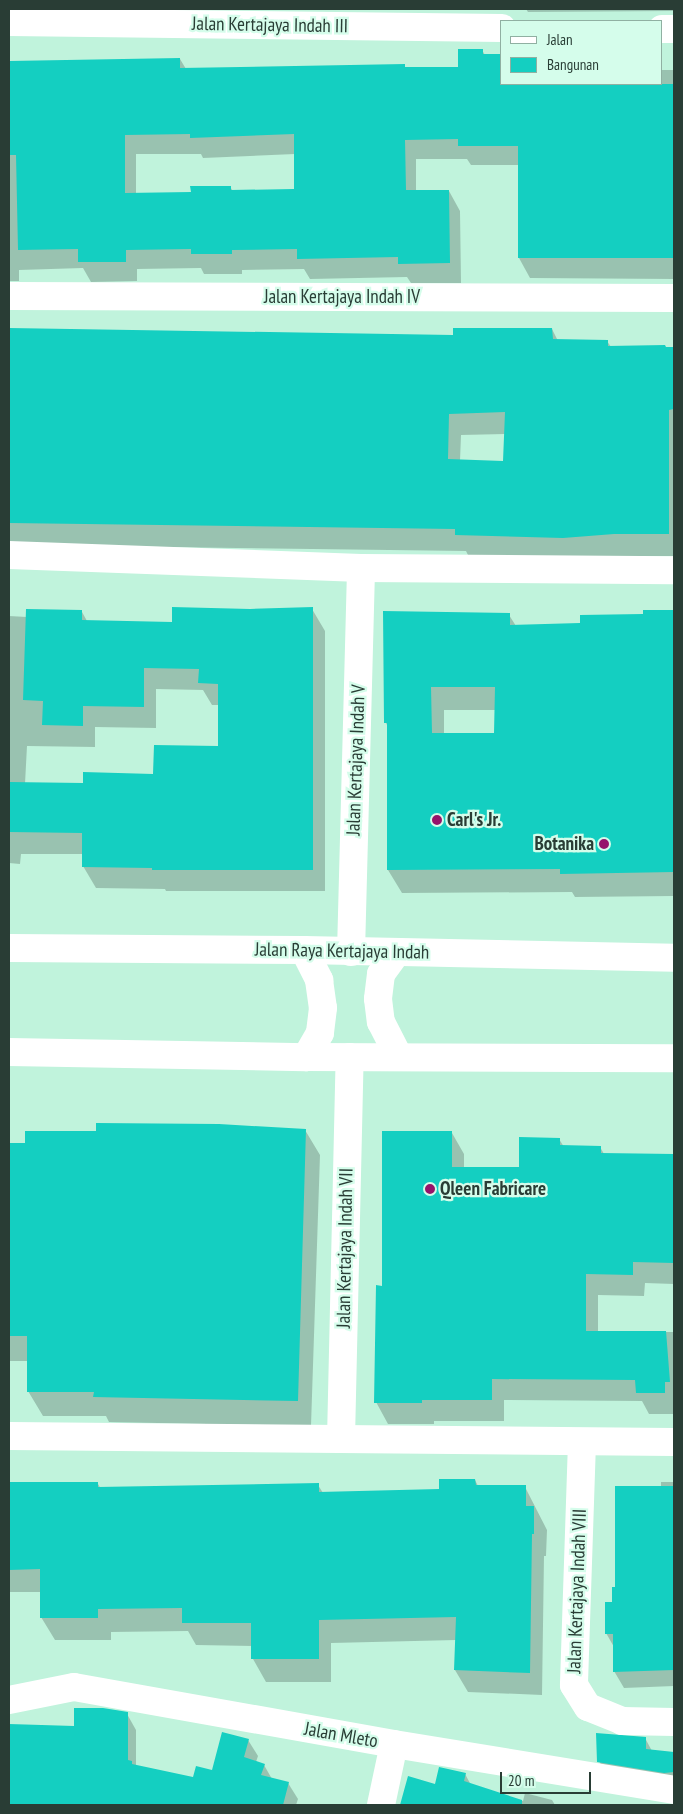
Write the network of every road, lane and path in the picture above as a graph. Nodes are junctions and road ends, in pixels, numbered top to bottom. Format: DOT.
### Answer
graph roads {
  1 [pos="179,17"];
  2 [pos="9,22"];
  3 [pos="500,28"];
  4 [pos="9,296"];
  5 [pos="674,298"];
  6 [pos="9,555"];
  7 [pos="361,568"];
  8 [pos="674,570"];
  9 [pos="9,948"];
  10 [pos="304,950"];
  11 [pos="351,952"];
  12 [pos="397,952"];
  13 [pos="674,958"];
  14 [pos="9,1052"];
  15 [pos="398,1055"];
  16 [pos="306,1057"];
  17 [pos="350,1057"];
  18 [pos="674,1058"];
  19 [pos="9,1436"];
  20 [pos="341,1440"];
  21 [pos="582,1442"];
  22 [pos="674,1442"];
  23 [pos="9,1700"];
  24 [pos="674,1722"];
  25 [pos="394,1744"];
  26 [pos="674,1790"];
  27 [pos="381,1805"];
  1 -- 2 [label="street, Jalan Kertajaya Indah III"];
  1 -- 3 [label="street, Jalan Kertajaya Indah III"];
  4 -- 5 [label="street, Jalan Kertajaya Indah IV"];
  6 -- 7 [label="street"];
  7 -- 8 [label="street"];
  7 -- 11 [label="street, Jalan Kertajaya Indah V"];
  9 -- 10 [label="street, Jalan Raya Kertajaya Indah"];
  10 -- 11 [label="street, Jalan Raya Kertajaya Indah"];
  10 -- 16 [label="street"];
  11 -- 12 [label="street, Jalan Raya Kertajaya Indah"];
  12 -- 13 [label="street, Jalan Raya Kertajaya Indah"];
  12 -- 15 [label="street"];
  14 -- 16 [label="street"];
  15 -- 17 [label="street"];
  15 -- 18 [label="street"];
  16 -- 17 [label="street"];
  17 -- 20 [label="street, Jalan Kertajaya Indah VII"];
  19 -- 20 [label="street"];
  20 -- 21 [label="street"];
  21 -- 22 [label="street"];
  21 -- 24 [label="street, Jalan Kertajaya Indah VIII"];
  23 -- 25 [label="street, Jalan Mleto"];
  25 -- 26 [label="street, Jalan Mleto"];
  25 -- 27 [label="street"];
}
